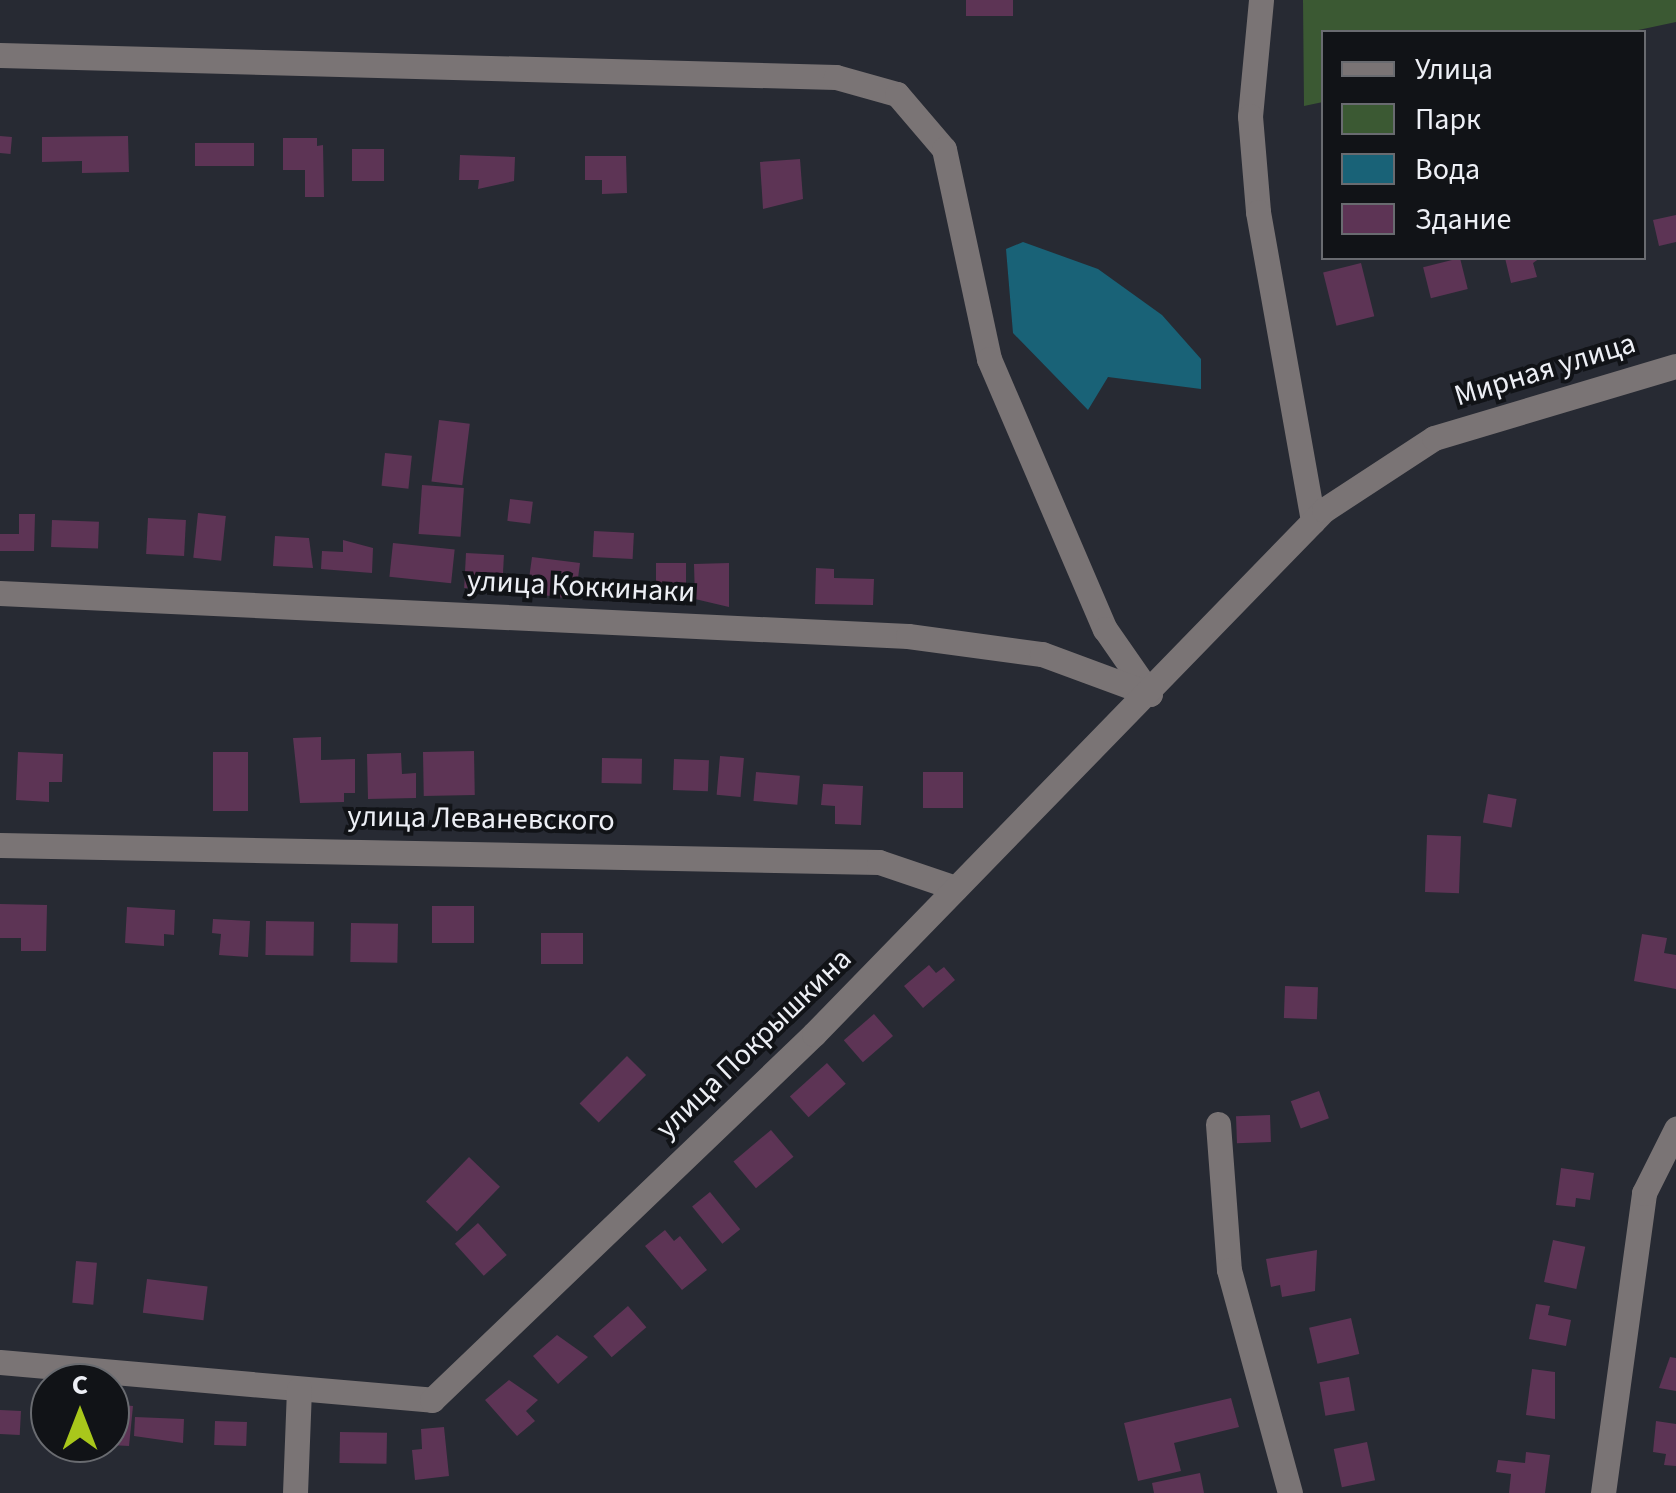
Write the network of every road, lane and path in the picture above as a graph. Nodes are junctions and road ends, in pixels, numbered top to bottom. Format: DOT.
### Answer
graph roads {
  1 [pos="1261,0"];
  2 [pos="0,56"];
  3 [pos="1676,366"];
  4 [pos="1434,438"];
  5 [pos="1313,521"];
  6 [pos="0,593"];
  7 [pos="1150,694"];
  8 [pos="0,845"];
  9 [pos="956,888"];
  10 [pos="1218,1124"];
  11 [pos="1676,1129"];
  12 [pos="0,1362"];
  13 [pos="299,1389"];
  14 [pos="296,1493"];
  15 [pos="1290,1493"];
  16 [pos="1602,1493"];
  1 -- 5 [label="street"];
  2 -- 7 [label="street"];
  3 -- 4 [label="street, Мирная улица"];
  4 -- 5 [label="street, улица Покрышкина"];
  5 -- 7 [label="street, улица Покрышкина"];
  6 -- 7 [label="street, улица Коккинаки"];
  7 -- 9 [label="street, улица Покрышкина"];
  8 -- 9 [label="street, улица Леваневского"];
  9 -- 13 [label="street, улица Покрышкина"];
  10 -- 15 [label="street"];
  11 -- 16 [label="street"];
  12 -- 13 [label="street, улица Покрышкина"];
  13 -- 14 [label="street"];
}
